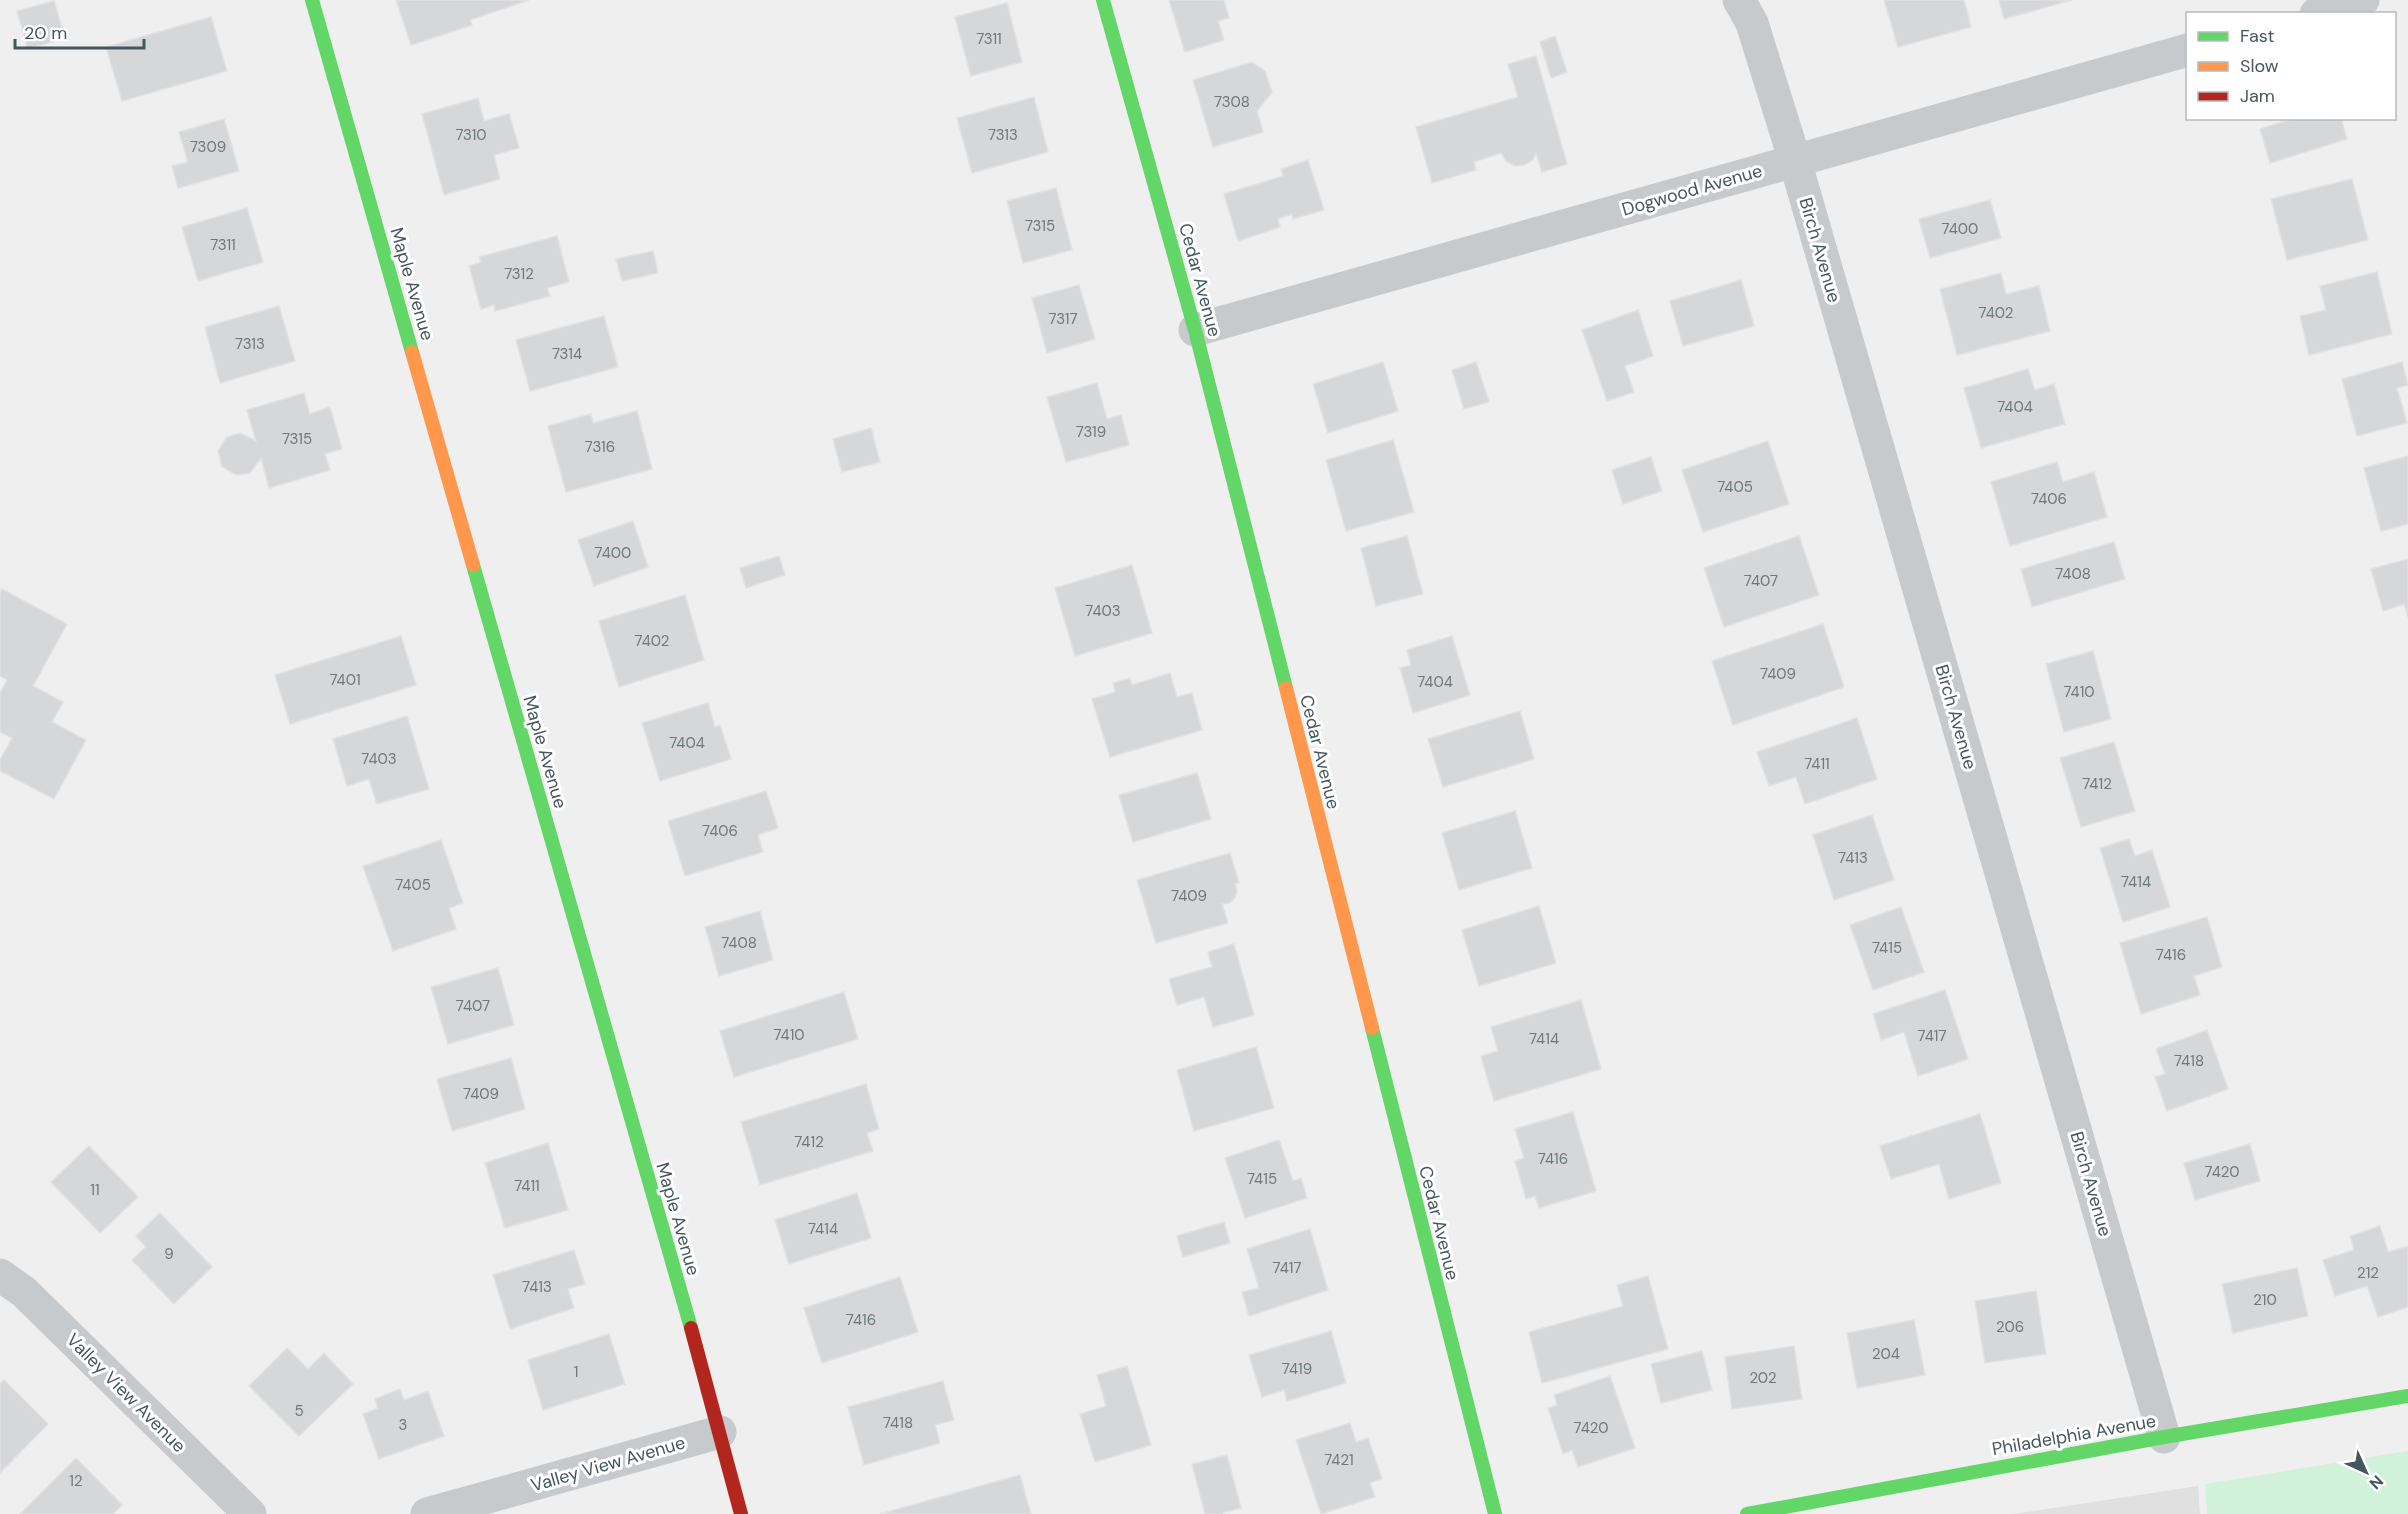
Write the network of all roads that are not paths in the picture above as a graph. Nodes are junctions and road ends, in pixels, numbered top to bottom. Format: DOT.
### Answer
graph roads {
  1 [pos="312,0"];
  2 [pos="1103,0"];
  3 [pos="1739,0"];
  4 [pos="2363,0"];
  5 [pos="2323,12"];
  6 [pos="2186,50"];
  7 [pos="1795,161"];
  8 [pos="1196,330"];
  9 [pos="0,1275"];
  10 [pos="2408,1396"];
  11 [pos="720,1432"];
  12 [pos="2164,1437"];
  13 [pos="250,1514"];
  14 [pos="427,1514"];
  15 [pos="741,1514"];
  16 [pos="1495,1514"];
  17 [pos="1747,1514"];
  1 -- 11 [label="street, Maple Avenue"];
  2 -- 8 [label="street, Cedar Avenue"];
  3 -- 7 [label="street, Birch Avenue"];
  4 -- 5 [label="street"];
  6 -- 7 [label="street, Dogwood Avenue"];
  7 -- 8 [label="street, Dogwood Avenue"];
  7 -- 12 [label="street, Birch Avenue"];
  8 -- 16 [label="street, Cedar Avenue"];
  9 -- 13 [label="street, Valley View Avenue"];
  10 -- 12 [label="street, Philadelphia Avenue"];
  11 -- 14 [label="street, Valley View Avenue"];
  11 -- 15 [label="street, Maple Avenue"];
  12 -- 17 [label="street, Philadelphia Avenue"];
}
